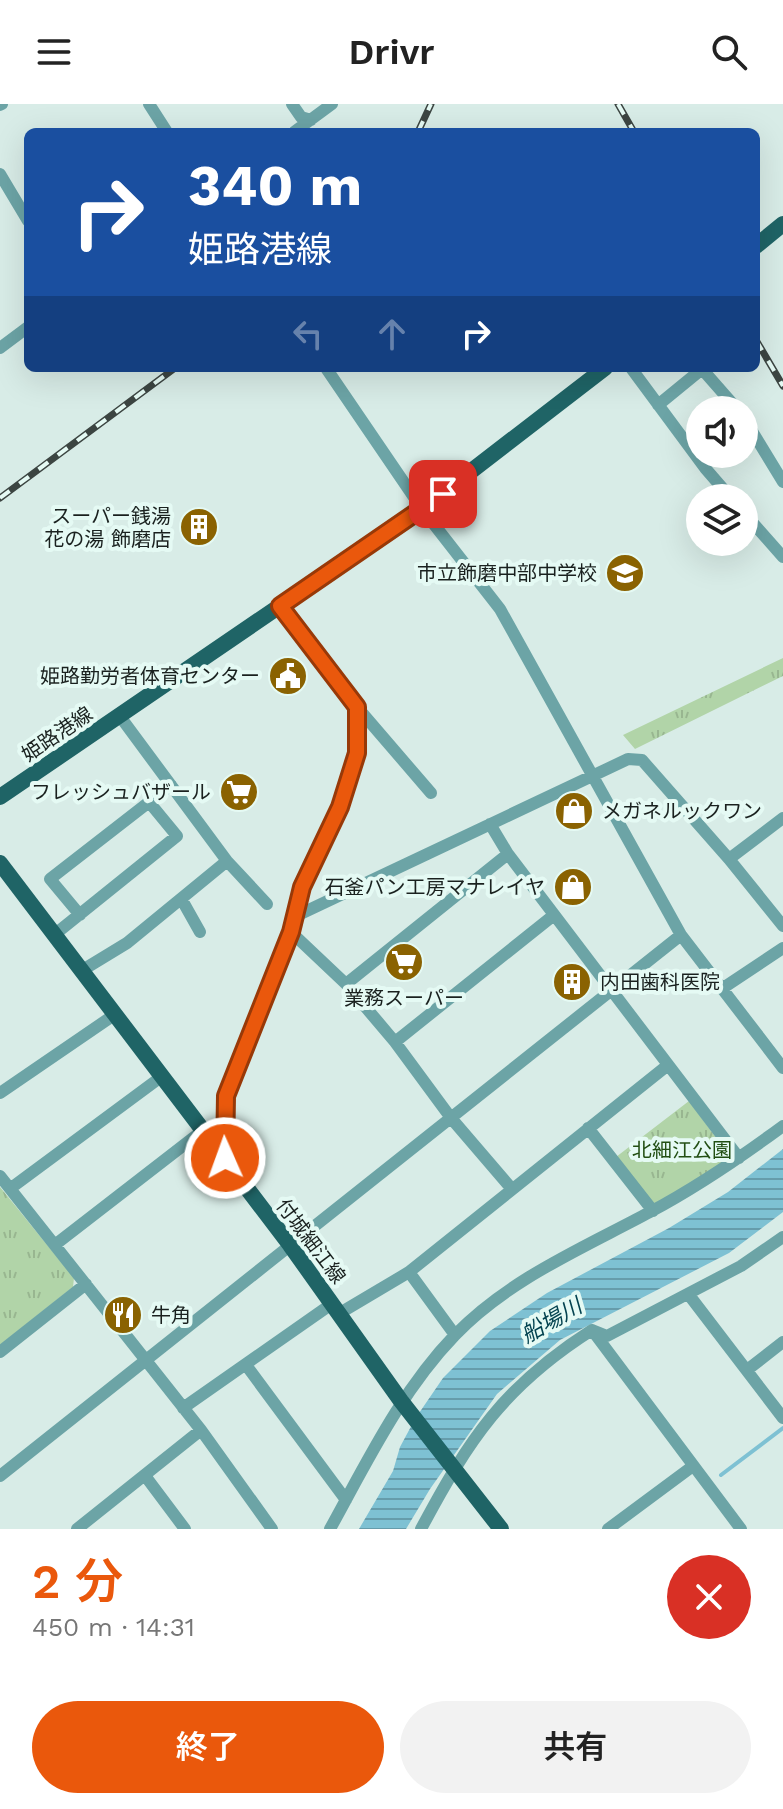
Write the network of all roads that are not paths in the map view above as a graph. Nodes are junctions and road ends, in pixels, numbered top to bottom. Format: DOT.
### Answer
graph roads {
  1 [pos="149,104"];
  2 [pos="292,104"];
  3 [pos="332,104"];
  4 [pos="311,120"];
  5 [pos="164,128"];
  6 [pos="300,128"];
  7 [pos="0,174"];
  8 [pos="24,214"];
  9 [pos="783,224"];
  10 [pos="760,243"];
  11 [pos="24,330"];
  12 [pos="0,348"];
  13 [pos="329,372"];
  14 [pos="600,372"];
  15 [pos="634,372"];
  16 [pos="698,372"];
  17 [pos="705,372"];
  18 [pos="726,396"];
  19 [pos="658,405"];
  20 [pos="758,441"];
  21 [pos="783,482"];
  22 [pos="719,484"];
  23 [pos="422,509"];
  24 [pos="758,529"];
  25 [pos="783,557"];
  26 [pos="280,606"];
  27 [pos="357,707"];
  28 [pos="119,715"];
  29 [pos="594,775"];
  30 [pos="171,785"];
  31 [pos="431,793"];
  32 [pos="0,797"];
  33 [pos="149,802"];
  34 [pos="783,818"];
  35 [pos="490,824"];
  36 [pos="508,854"];
  37 [pos="729,859"];
  38 [pos="227,861"];
  39 [pos="0,863"];
  40 [pos="182,900"];
  41 [pos="267,904"];
  42 [pos="80,915"];
  43 [pos="554,915"];
  44 [pos="296,916"];
  45 [pos="783,926"];
  46 [pos="200,932"];
  47 [pos="291,932"];
  48 [pos="54,935"];
  49 [pos="681,935"];
  50 [pos="783,948"];
  51 [pos="81,971"];
  52 [pos="346,984"];
  53 [pos="723,988"];
  54 [pos="611,992"];
  55 [pos="114,1015"];
  56 [pos="395,1042"];
  57 [pos="668,1065"];
  58 [pos="783,1068"];
  59 [pos="161,1077"];
  60 [pos="0,1093"];
  61 [pos="451,1118"];
  62 [pos="783,1126"];
  63 [pos="588,1128"];
  64 [pos="202,1131"];
  65 [pos="225,1158"];
  66 [pos="739,1158"];
  67 [pos="0,1176"];
  68 [pos="11,1188"];
  69 [pos="511,1188"];
  70 [pos="653,1211"];
  71 [pos="783,1237"];
  72 [pos="56,1244"];
  73 [pos="290,1245"];
  74 [pos="409,1272"];
  75 [pos="86,1284"];
  76 [pos="689,1295"];
  77 [pos="336,1308"];
  78 [pos="592,1330"];
  79 [pos="455,1335"];
  80 [pos="783,1342"];
  81 [pos="0,1352"];
  82 [pos="144,1361"];
  83 [pos="246,1365"];
  84 [pos="747,1370"];
  85 [pos="405,1406"];
  86 [pos="183,1408"];
  87 [pos="783,1418"];
  88 [pos="201,1430"];
  89 [pos="452,1465"];
  90 [pos="693,1466"];
  91 [pos="0,1476"];
  92 [pos="146,1477"];
  93 [pos="346,1500"];
  94 [pos="92,1517"];
  95 [pos="77,1529"];
  96 [pos="100,1529"];
  97 [pos="185,1529"];
  98 [pos="272,1529"];
  99 [pos="330,1529"];
  100 [pos="421,1529"];
  101 [pos="501,1529"];
  102 [pos="608,1529"];
  103 [pos="741,1529"];
  1 -- 5 [label="street"];
  2 -- 4 [label="street"];
  3 -- 4 [label="street"];
  4 -- 6 [label="street"];
  7 -- 8 [label="street"];
  9 -- 10 [label="main road"];
  11 -- 12 [label="street"];
  13 -- 23 [label="street"];
  14 -- 23 [label="main road, 姫路港線"];
  15 -- 19 [label="street"];
  16 -- 19 [label="street"];
  17 -- 18 [label="street"];
  19 -- 22 [label="street"];
  20 -- 21 [label="street"];
  23 -- 26 [label="main road, 姫路港線"];
  23 -- 29 [label="street"];
  24 -- 25 [label="street"];
  26 -- 27 [label="street"];
  26 -- 28 [label="main road, 姫路港線"];
  27 -- 31 [label="street"];
  27 -- 44 [label="street"];
  28 -- 30 [label="street"];
  28 -- 32 [label="main road, 姫路港線"];
  29 -- 35 [label="street"];
  29 -- 37 [label="street"];
  29 -- 49 [label="street"];
  30 -- 33 [label="street"];
  30 -- 38 [label="street"];
  33 -- 42 [label="street"];
  33 -- 42 [label="street"];
  34 -- 37 [label="street"];
  35 -- 36 [label="street"];
  35 -- 44 [label="street"];
  36 -- 43 [label="street"];
  36 -- 52 [label="street"];
  37 -- 45 [label="street"];
  38 -- 40 [label="street"];
  38 -- 41 [label="street"];
  39 -- 48 [label="main road, 付城細江線"];
  40 -- 46 [label="street"];
  40 -- 51 [label="street"];
  42 -- 48 [label="street"];
  43 -- 54 [label="street"];
  43 -- 56 [label="street"];
  44 -- 47 [label="street"];
  47 -- 52 [label="street"];
  47 -- 65 [label="street"];
  48 -- 51 [label="main road, 付城細江線"];
  49 -- 53 [label="street"];
  49 -- 54 [label="street"];
  50 -- 53 [label="street"];
  51 -- 55 [label="main road, 付城細江線"];
  52 -- 56 [label="street"];
  53 -- 58 [label="street"];
  54 -- 57 [label="street"];
  54 -- 61 [label="street"];
  55 -- 59 [label="main road, 付城細江線"];
  55 -- 60 [label="street"];
  56 -- 61 [label="street"];
  57 -- 63 [label="street"];
  57 -- 66 [label="street"];
  59 -- 64 [label="main road, 付城細江線"];
  59 -- 68 [label="street"];
  61 -- 69 [label="street"];
  61 -- 73 [label="street"];
  62 -- 66 [label="street"];
  63 -- 69 [label="street"];
  63 -- 70 [label="street"];
  64 -- 65 [label="main road, 付城細江線"];
  64 -- 72 [label="street"];
  65 -- 73 [label="main road, 付城細江線"];
  66 -- 70 [label="street"];
  67 -- 68 [label="street"];
  68 -- 72 [label="street"];
  69 -- 74 [label="street"];
  70 -- 79 [label="street"];
  71 -- 76 [label="street"];
  72 -- 75 [label="street"];
  73 -- 77 [label="main road, 付城細江線"];
  73 -- 82 [label="street"];
  74 -- 77 [label="street"];
  74 -- 79 [label="street"];
  75 -- 81 [label="street"];
  75 -- 82 [label="street"];
  76 -- 78 [label="street"];
  76 -- 84 [label="street"];
  77 -- 83 [label="street"];
  77 -- 85 [label="main road, 付城細江線"];
  78 -- 89 [label="street"];
  78 -- 90 [label="street"];
  79 -- 85 [label="street"];
  80 -- 84 [label="street"];
  82 -- 86 [label="street"];
  82 -- 91 [label="street"];
  83 -- 86 [label="street"];
  83 -- 93 [label="street"];
  84 -- 87 [label="street"];
  85 -- 89 [label="main road, 付城細江線"];
  85 -- 93 [label="street"];
  86 -- 88 [label="street"];
  88 -- 92 [label="street"];
  88 -- 98 [label="street"];
  89 -- 100 [label="street"];
  89 -- 101 [label="main road, 付城細江線"];
  90 -- 102 [label="street"];
  90 -- 103 [label="street"];
  92 -- 94 [label="street"];
  92 -- 97 [label="street"];
  93 -- 99 [label="street"];
  94 -- 95 [label="street"];
  94 -- 96 [label="street"];
}
